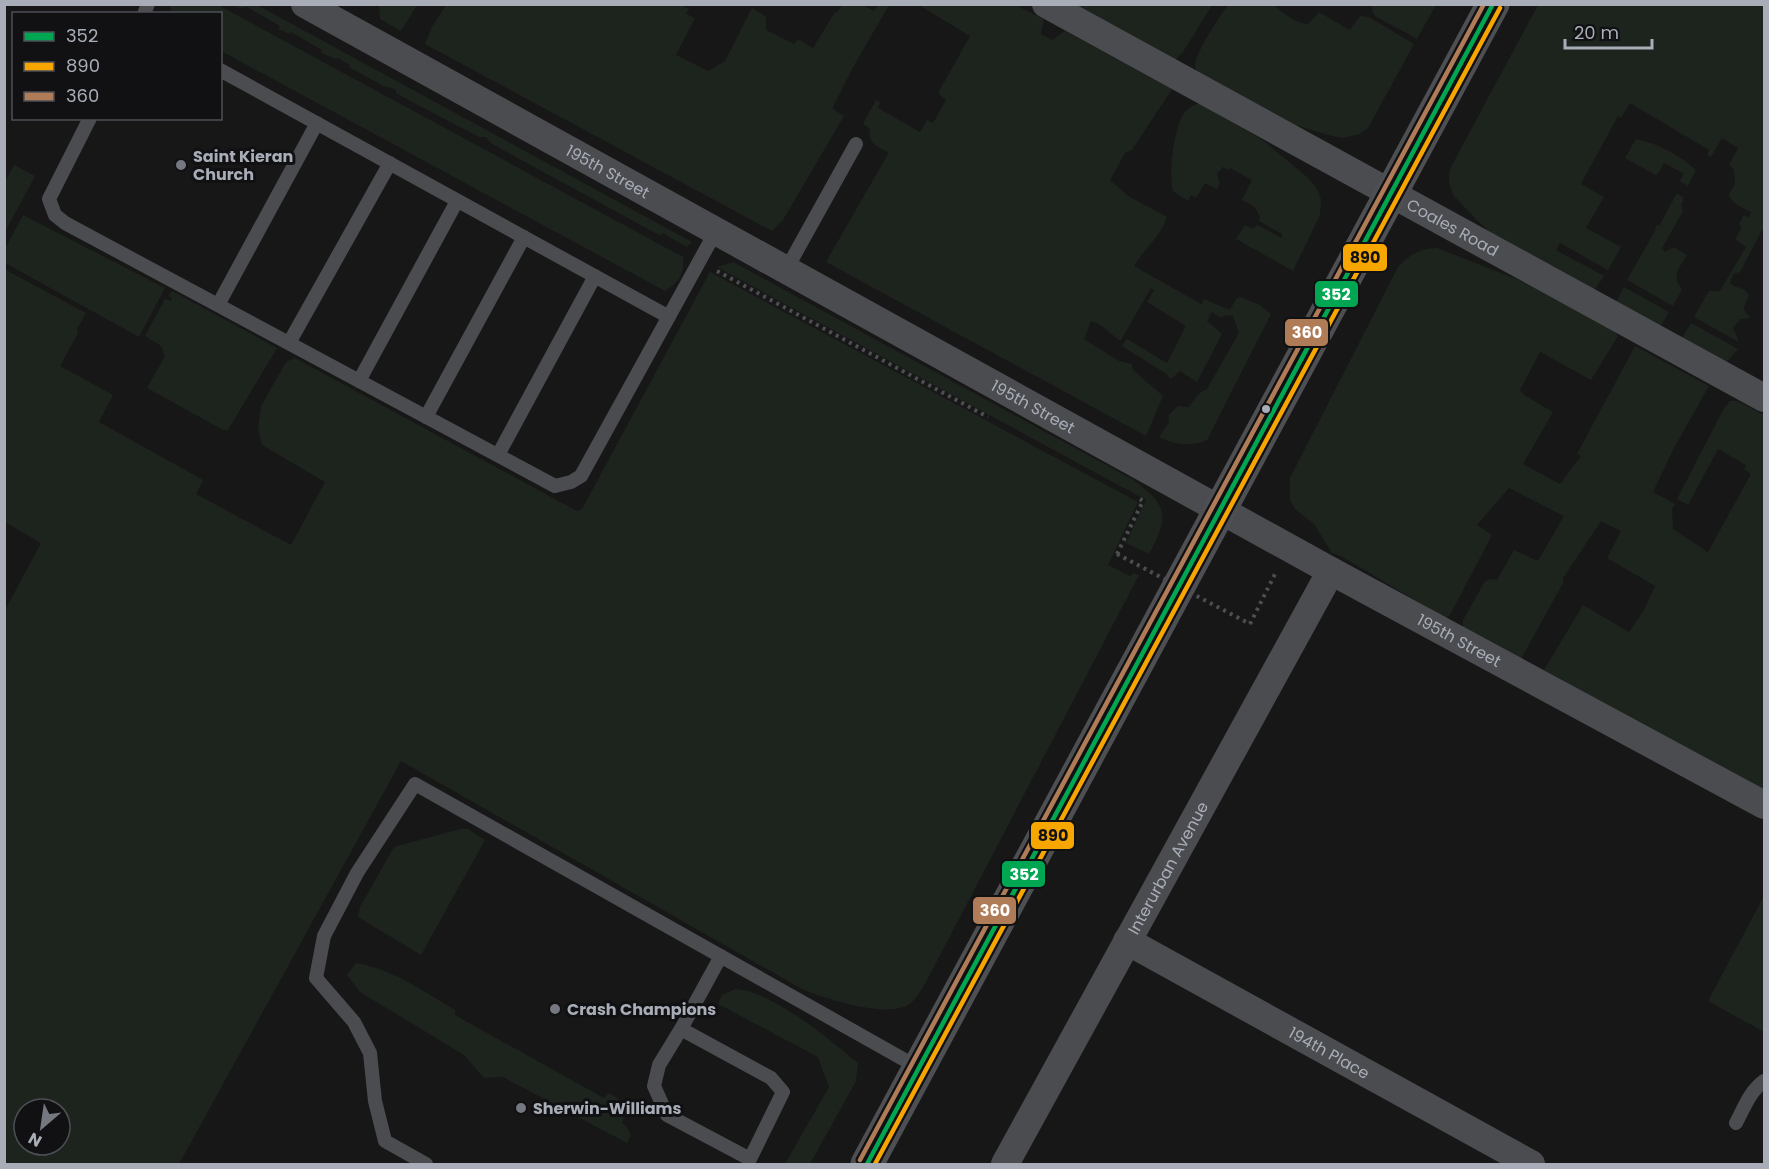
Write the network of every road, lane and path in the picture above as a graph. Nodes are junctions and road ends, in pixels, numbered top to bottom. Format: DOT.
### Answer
graph roads {
  1 [pos="305,4"];
  2 [pos="1046,4"];
  3 [pos="1494,4"];
  4 [pos="222,71"];
  5 [pos="89,120"];
  6 [pos="317,123"];
  7 [pos="856,144"];
  8 [pos="390,163"];
  9 [pos="1392,193"];
  10 [pos="458,201"];
  11 [pos="716,231"];
  12 [pos="524,237"];
  13 [pos="700,262"];
  14 [pos="786,270"];
  15 [pos="595,276"];
  16 [pos="218,305"];
  17 [pos="669,317"];
  18 [pos="289,343"];
  19 [pos="359,381"];
  20 [pos="1764,398"];
  21 [pos="426,417"];
  22 [pos="995,421"];
  23 [pos="498,455"];
  24 [pos="1132,495"];
  25 [pos="1221,509"];
  26 [pos="1330,571"];
  27 [pos="1275,574"];
  28 [pos="1764,805"];
  29 [pos="1127,941"];
  30 [pos="721,956"];
  31 [pos="681,1029"];
  32 [pos="919,1068"];
  33 [pos="1764,1081"];
  34 [pos="1736,1123"];
  35 [pos="748,1162"];
  36 [pos="426,1164"];
  37 [pos="867,1164"];
  38 [pos="1005,1164"];
  39 [pos="1531,1164"];
  1 -- 11 [label="street, 195th Street"];
  2 -- 9 [label="street, Coales Road"];
  3 -- 9 [label="main road"];
  4 -- 6 [label="lane"];
  5 -- 16 [label="lane"];
  6 -- 8 [label="lane"];
  6 -- 16 [label="lane"];
  7 -- 14 [label="lane"];
  8 -- 10 [label="lane"];
  8 -- 18 [label="lane"];
  9 -- 20 [label="street, Coales Road"];
  9 -- 25 [label="main road"];
  10 -- 12 [label="lane"];
  10 -- 19 [label="lane"];
  11 -- 13 [label="lane"];
  11 -- 14 [label="street, 195th Street"];
  12 -- 15 [label="lane"];
  12 -- 21 [label="lane"];
  13 -- 17 [label="lane"];
  13 -- 22 [label="path"];
  14 -- 25 [label="street, 195th Street"];
  15 -- 17 [label="lane"];
  15 -- 23 [label="lane"];
  16 -- 18 [label="lane"];
  17 -- 23 [label="lane"];
  18 -- 19 [label="lane"];
  19 -- 21 [label="lane"];
  21 -- 23 [label="lane"];
  24 -- 27 [label="path, bridge"];
  25 -- 26 [label="street, 195th Street"];
  25 -- 32 [label="main road"];
  26 -- 28 [label="street, 195th Street"];
  26 -- 29 [label="street, Interurban Avenue"];
  29 -- 38 [label="street, Interurban Avenue"];
  29 -- 39 [label="street, 194th Place"];
  30 -- 31 [label="lane"];
  30 -- 32 [label="lane"];
  30 -- 36 [label="lane"];
  31 -- 35 [label="lane"];
  31 -- 35 [label="lane"];
  32 -- 37 [label="main road"];
  33 -- 34 [label="lane"];
}
